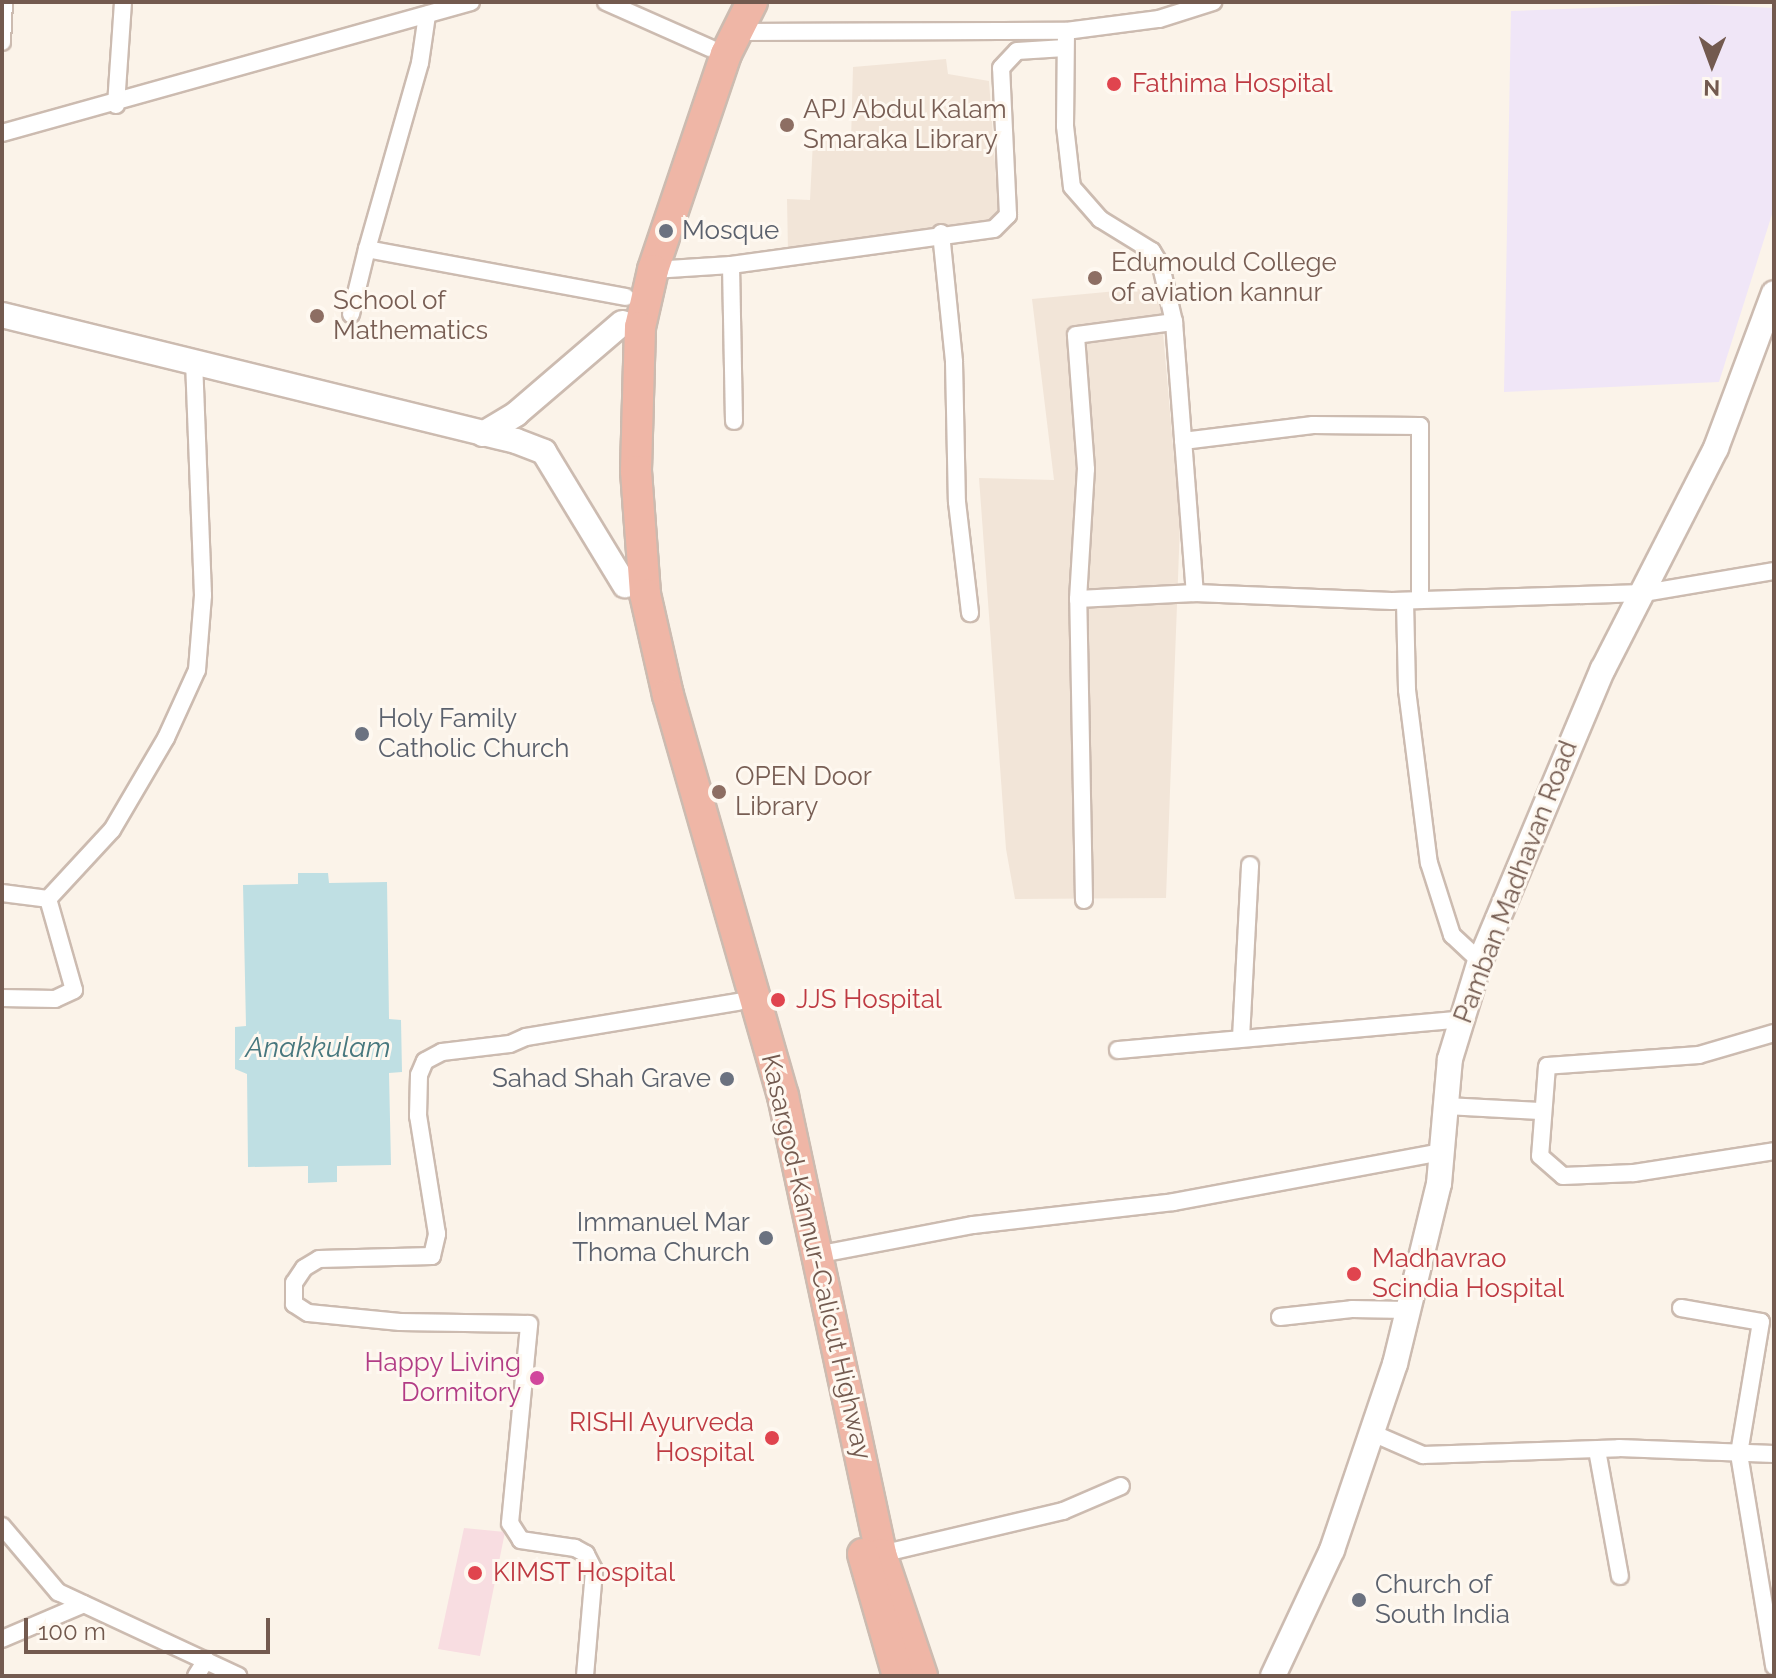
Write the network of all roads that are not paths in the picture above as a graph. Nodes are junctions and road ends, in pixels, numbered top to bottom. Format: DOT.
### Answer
graph roads {
  1 [pos="4,2"];
  2 [pos="123,2"];
  3 [pos="471,2"];
  4 [pos="606,2"];
  5 [pos="752,2"];
  6 [pos="1213,2"];
  7 [pos="427,15"];
  8 [pos="736,17"];
  9 [pos="1066,31"];
  10 [pos="2,42"];
  11 [pos="710,48"];
  12 [pos="1065,48"];
  13 [pos="116,105"];
  14 [pos="2,133"];
  15 [pos="941,233"];
  16 [pos="367,249"];
  17 [pos="731,265"];
  18 [pos="1774,293"];
  19 [pos="637,297"];
  20 [pos="351,314"];
  21 [pos="2,315"];
  22 [pos="1174,322"];
  23 [pos="194,360"];
  24 [pos="734,421"];
  25 [pos="483,434"];
  26 [pos="1183,441"];
  27 [pos="1774,571"];
  28 [pos="625,585"];
  29 [pos="1195,593"];
  30 [pos="1644,593"];
  31 [pos="1078,599"];
  32 [pos="1412,600"];
  33 [pos="970,613"];
  34 [pos="1250,865"];
  35 [pos="2,893"];
  36 [pos="48,899"];
  37 [pos="1084,900"];
  38 [pos="1480,961"];
  39 [pos="2,998"];
  40 [pos="738,1002"];
  41 [pos="1462,1019"];
  42 [pos="1774,1033"];
  43 [pos="1241,1038"];
  44 [pos="1118,1050"];
  45 [pos="1446,1106"];
  46 [pos="1540,1111"];
  47 [pos="1774,1151"];
  48 [pos="1442,1152"];
  49 [pos="821,1254"];
  50 [pos="1681,1308"];
  51 [pos="1407,1310"];
  52 [pos="1280,1317"];
  53 [pos="1370,1432"];
  54 [pos="1597,1450"];
  55 [pos="1739,1454"];
  56 [pos="1774,1454"];
  57 [pos="1121,1486"];
  58 [pos="2,1526"];
  59 [pos="881,1554"];
  60 [pos="1620,1576"];
  61 [pos="84,1604"];
  62 [pos="2,1639"];
  63 [pos="206,1660"];
  64 [pos="1774,1666"];
  65 [pos="196,1676"];
  66 [pos="238,1676"];
  67 [pos="585,1676"];
  68 [pos="898,1676"];
  69 [pos="922,1676"];
  70 [pos="1273,1676"];
  1 -- 10 [label="street"];
  2 -- 13 [label="street"];
  3 -- 7 [label="street"];
  4 -- 11 [label="street"];
  5 -- 8 [label="highway, Kasargod-Kannur-Calicut Highway"];
  6 -- 9 [label="street"];
  7 -- 13 [label="street"];
  7 -- 16 [label="street"];
  8 -- 9 [label="street"];
  8 -- 11 [label="highway, Kasargod-Kannur-Calicut Highway"];
  8 -- 19 [label="highway, Kasargod-Kannur-Calicut Highway"];
  9 -- 12 [label="street"];
  11 -- 19 [label="highway, Kasargod-Kannur-Calicut Highway"];
  12 -- 15 [label="street"];
  12 -- 22 [label="street"];
  13 -- 14 [label="street"];
  15 -- 17 [label="street"];
  15 -- 33 [label="street"];
  16 -- 19 [label="street"];
  16 -- 20 [label="street"];
  17 -- 19 [label="street"];
  17 -- 24 [label="street"];
  18 -- 30 [label="main road, Pamban Madhavan Road"];
  19 -- 25 [label="main road"];
  19 -- 28 [label="highway, Kasargod-Kannur-Calicut Highway"];
  19 -- 49 [label="highway, Kasargod-Kannur-Calicut Highway"];
  21 -- 23 [label="main road"];
  22 -- 26 [label="street"];
  22 -- 31 [label="street"];
  23 -- 25 [label="main road"];
  23 -- 36 [label="street"];
  25 -- 28 [label="main road"];
  26 -- 29 [label="street"];
  26 -- 32 [label="street"];
  27 -- 30 [label="street"];
  28 -- 40 [label="highway, Kasargod-Kannur-Calicut Highway"];
  29 -- 31 [label="street"];
  29 -- 32 [label="street"];
  30 -- 32 [label="street"];
  30 -- 38 [label="main road, Pamban Madhavan Road"];
  31 -- 37 [label="street"];
  32 -- 38 [label="street"];
  34 -- 43 [label="street"];
  35 -- 36 [label="street"];
  36 -- 39 [label="street"];
  38 -- 41 [label="main road, Pamban Madhavan Road"];
  40 -- 67 [label="street"];
  40 -- 68 [label="highway, Kasargod-Kannur-Calicut Highway"];
  41 -- 43 [label="street"];
  41 -- 45 [label="main road, Pamban Madhavan Road"];
  42 -- 46 [label="street"];
  43 -- 44 [label="street"];
  45 -- 46 [label="street"];
  45 -- 48 [label="main road, Pamban Madhavan Road"];
  46 -- 47 [label="street"];
  48 -- 49 [label="street"];
  48 -- 51 [label="main road, Pamban Madhavan Road"];
  49 -- 59 [label="highway, Kasargod-Kannur-Calicut Highway"];
  50 -- 55 [label="street"];
  51 -- 52 [label="street"];
  51 -- 53 [label="main road, Pamban Madhavan Road"];
  53 -- 54 [label="street"];
  53 -- 70 [label="main road, Pamban Madhavan Road"];
  54 -- 55 [label="street"];
  54 -- 60 [label="street"];
  55 -- 56 [label="street"];
  55 -- 64 [label="street"];
  57 -- 59 [label="street"];
  58 -- 61 [label="street"];
  59 -- 69 [label="highway, Kasargod-Kannur-Calicut Highway"];
  61 -- 62 [label="street"];
  61 -- 63 [label="street"];
  63 -- 65 [label="street"];
  63 -- 66 [label="street"];
}
